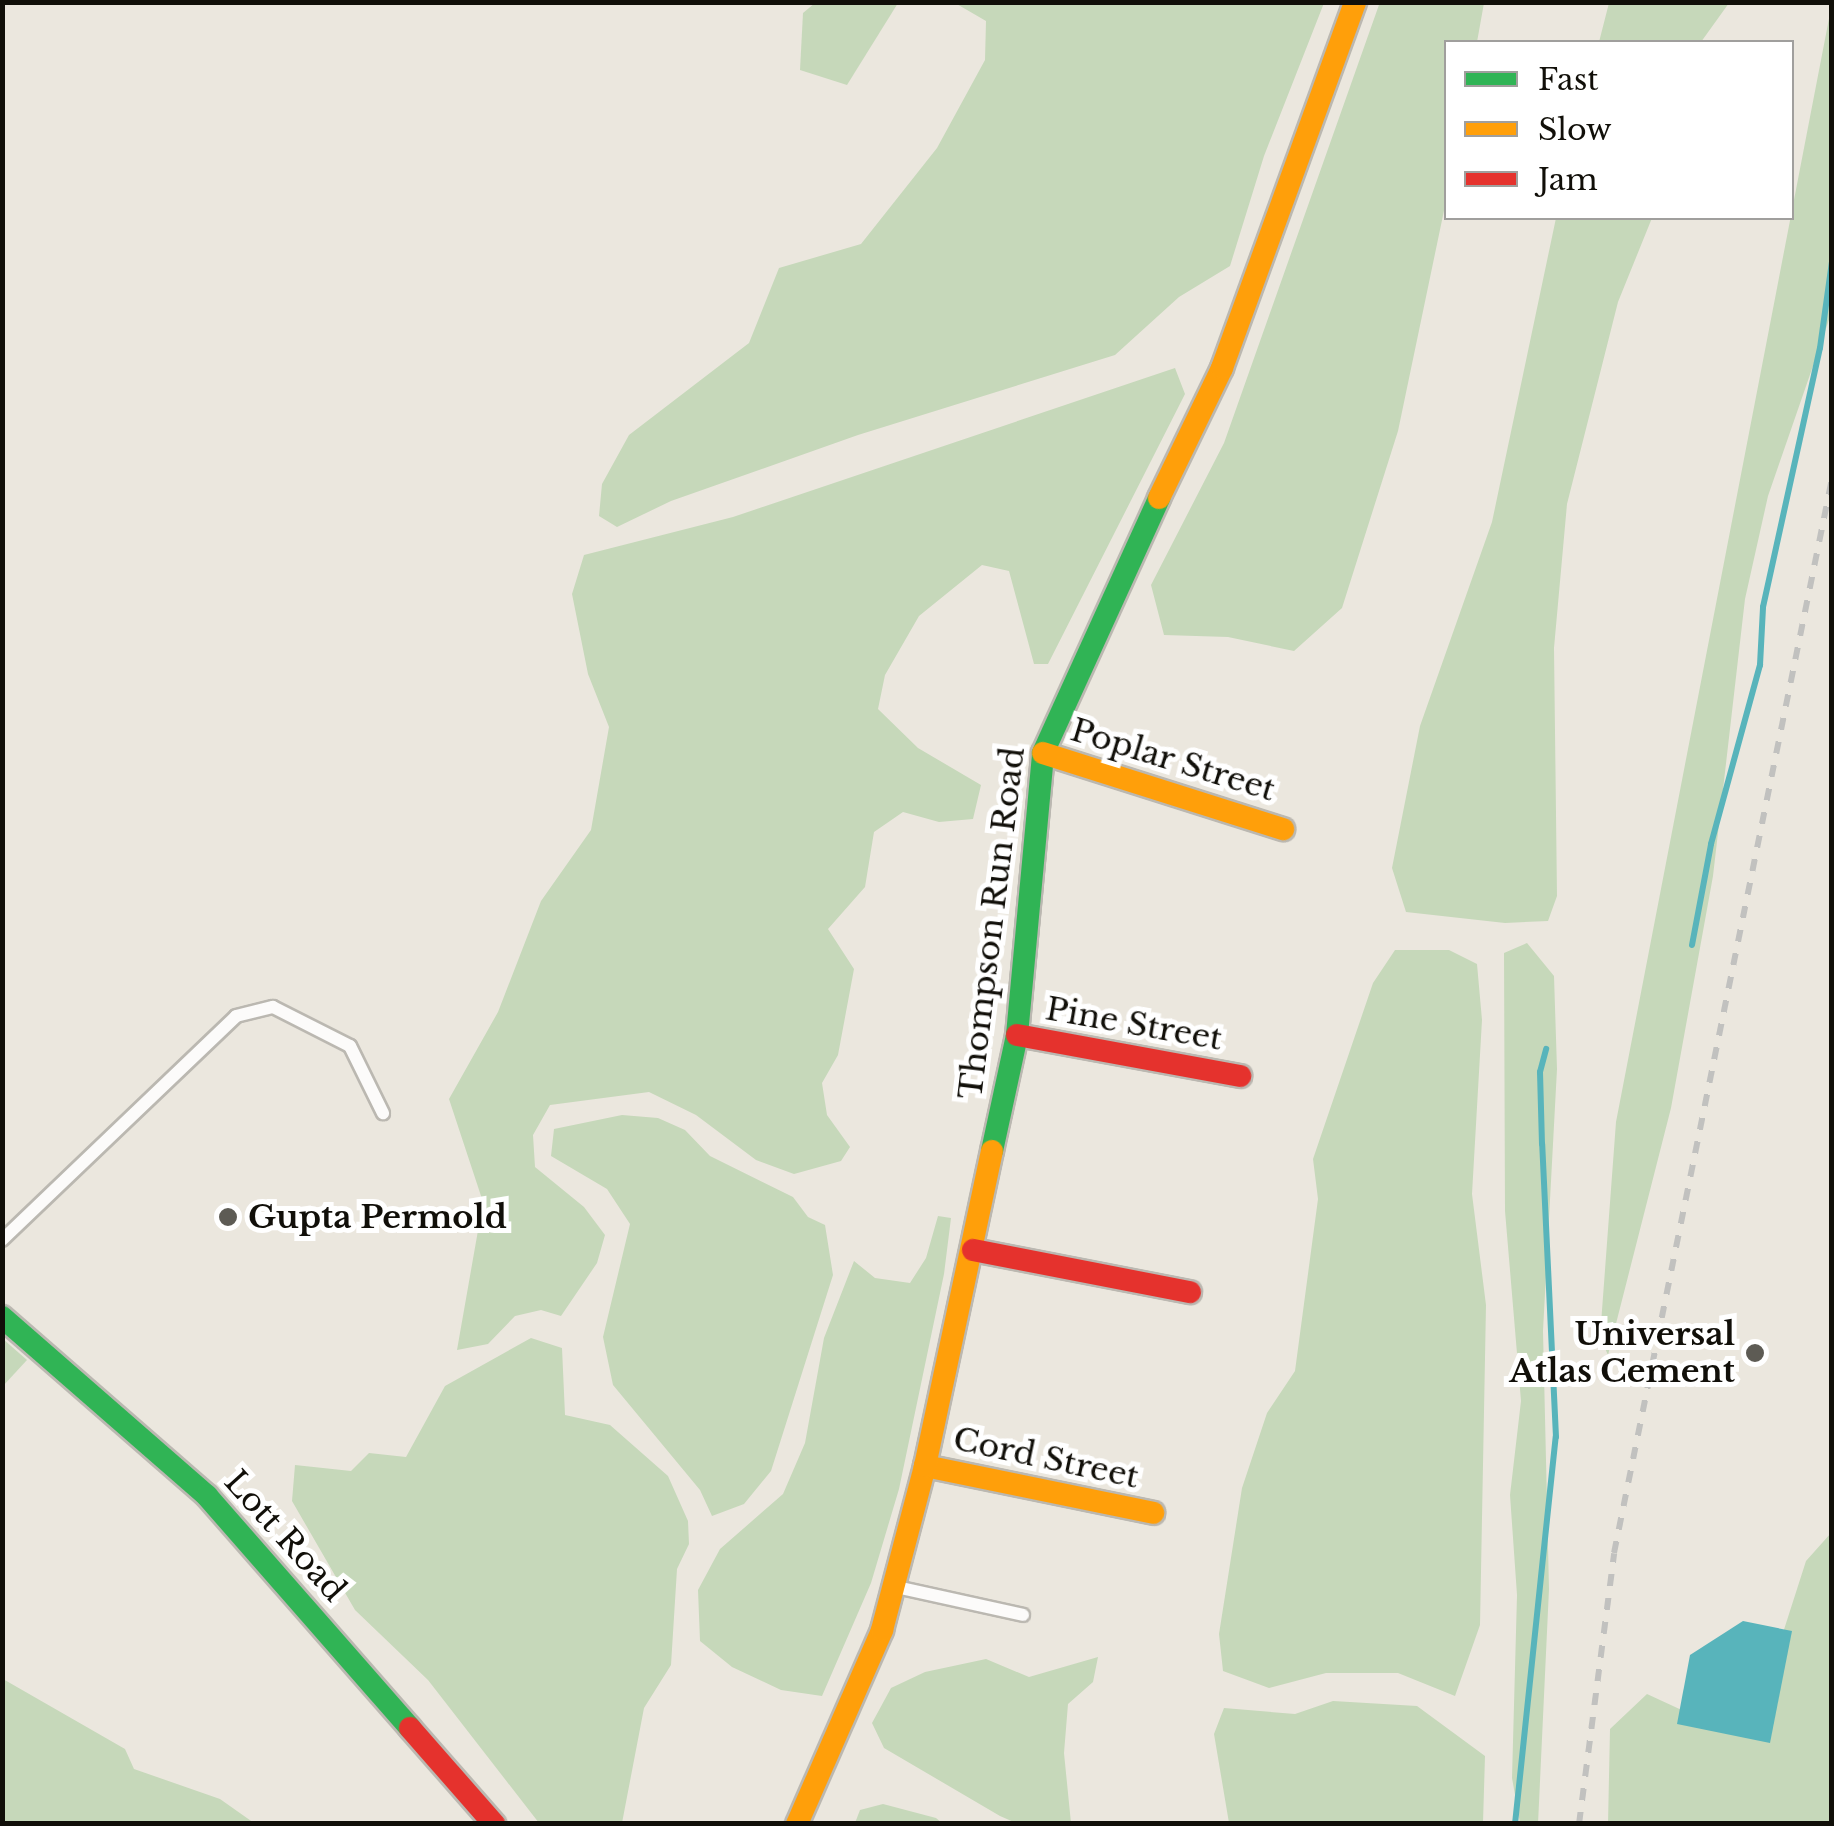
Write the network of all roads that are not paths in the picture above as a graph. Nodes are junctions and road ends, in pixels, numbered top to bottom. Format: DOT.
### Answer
graph roads {
  1 [pos="1355,2"];
  2 [pos="1044,753"];
  3 [pos="1283,828"];
  4 [pos="1017,1035"];
  5 [pos="1240,1076"];
  6 [pos="383,1113"];
  7 [pos="2,1240"];
  8 [pos="973,1250"];
  9 [pos="1190,1292"];
  10 [pos="2,1316"];
  11 [pos="926,1466"];
  12 [pos="1153,1513"];
  13 [pos="894,1586"];
  14 [pos="1023,1614"];
  15 [pos="494,1824"];
  16 [pos="797,1824"];
  1 -- 2 [label="street, Thompson Run Road"];
  2 -- 3 [label="street, Poplar Street"];
  2 -- 4 [label="street, Thompson Run Road"];
  4 -- 5 [label="street, Pine Street"];
  4 -- 8 [label="street, Thompson Run Road"];
  6 -- 7 [label="lane"];
  8 -- 9 [label="street"];
  8 -- 11 [label="street, Thompson Run Road"];
  10 -- 15 [label="street, Lott Road"];
  11 -- 12 [label="street, Cord Street"];
  11 -- 13 [label="street, Thompson Run Road"];
  13 -- 14 [label="lane"];
  13 -- 16 [label="street, Thompson Run Road"];
}
